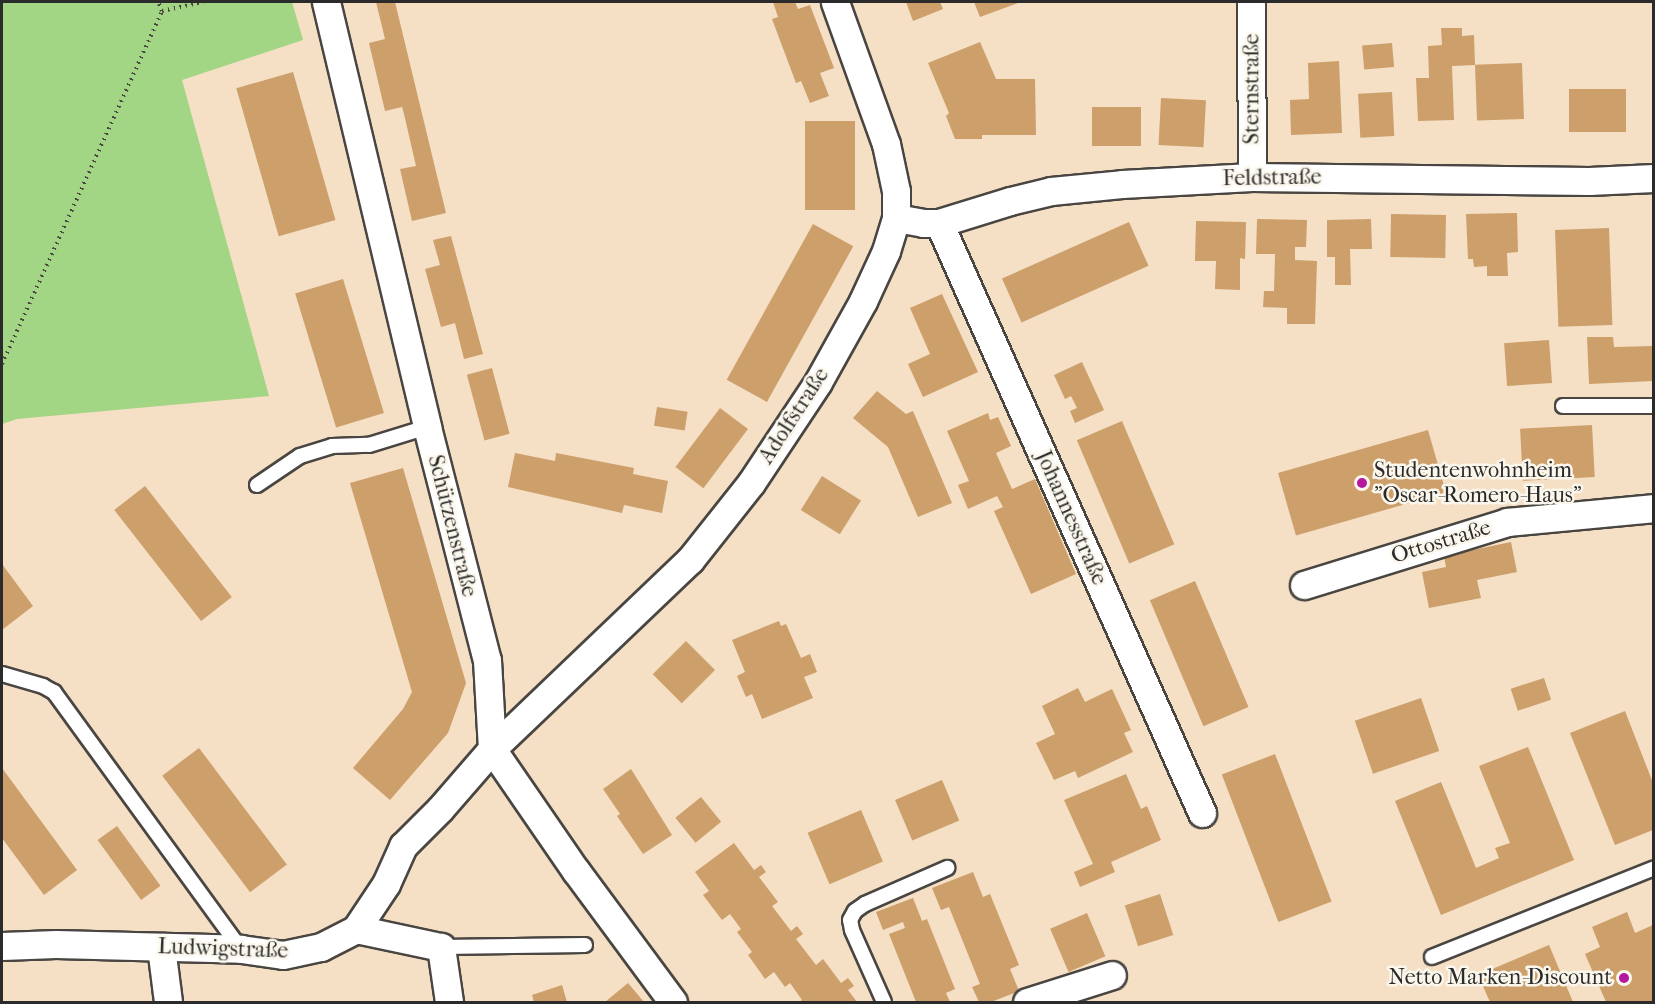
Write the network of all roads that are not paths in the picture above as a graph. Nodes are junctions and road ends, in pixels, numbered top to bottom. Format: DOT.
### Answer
graph roads {
  1 [pos="326,2"];
  2 [pos="835,2"];
  3 [pos="1251,2"];
  4 [pos="1252,177"];
  5 [pos="1653,178"];
  6 [pos="896,218"];
  7 [pos="939,223"];
  8 [pos="1563,406"];
  9 [pos="1653,406"];
  10 [pos="428,426"];
  11 [pos="257,485"];
  12 [pos="1653,508"];
  13 [pos="1304,585"];
  14 [pos="2,674"];
  15 [pos="492,748"];
  16 [pos="1202,813"];
  17 [pos="947,868"];
  18 [pos="1653,868"];
  19 [pos="356,929"];
  20 [pos="585,945"];
  21 [pos="2,946"];
  22 [pos="161,947"];
  23 [pos="441,947"];
  24 [pos="241,949"];
  25 [pos="1432,957"];
  26 [pos="1112,975"];
  27 [pos="168,1002"];
  28 [pos="449,1002"];
  29 [pos="674,1002"];
  30 [pos="884,1002"];
  31 [pos="1027,1002"];
  1 -- 10 [label="street, Schützenstraße"];
  2 -- 6 [label="street, Adolfstraße"];
  3 -- 4 [label="street, Sternstraße"];
  4 -- 5 [label="street, Feldstraße"];
  4 -- 7 [label="street, Feldstraße"];
  6 -- 7 [label="street, Feldstraße"];
  6 -- 15 [label="street, Adolfstraße"];
  7 -- 16 [label="street, Johannesstraße"];
  8 -- 9 [label="lane"];
  10 -- 11 [label="lane"];
  10 -- 15 [label="street, Schützenstraße"];
  12 -- 13 [label="street, Ottostraße"];
  14 -- 24 [label="lane"];
  15 -- 19 [label="street, Ludwigstraße"];
  15 -- 29 [label="street"];
  17 -- 30 [label="lane"];
  18 -- 25 [label="lane"];
  19 -- 23 [label="street"];
  19 -- 24 [label="street, Ludwigstraße"];
  20 -- 23 [label="lane"];
  21 -- 22 [label="street, Ludwigstraße"];
  22 -- 24 [label="street, Ludwigstraße"];
  22 -- 27 [label="street"];
  23 -- 28 [label="street"];
  26 -- 31 [label="street"];
}
